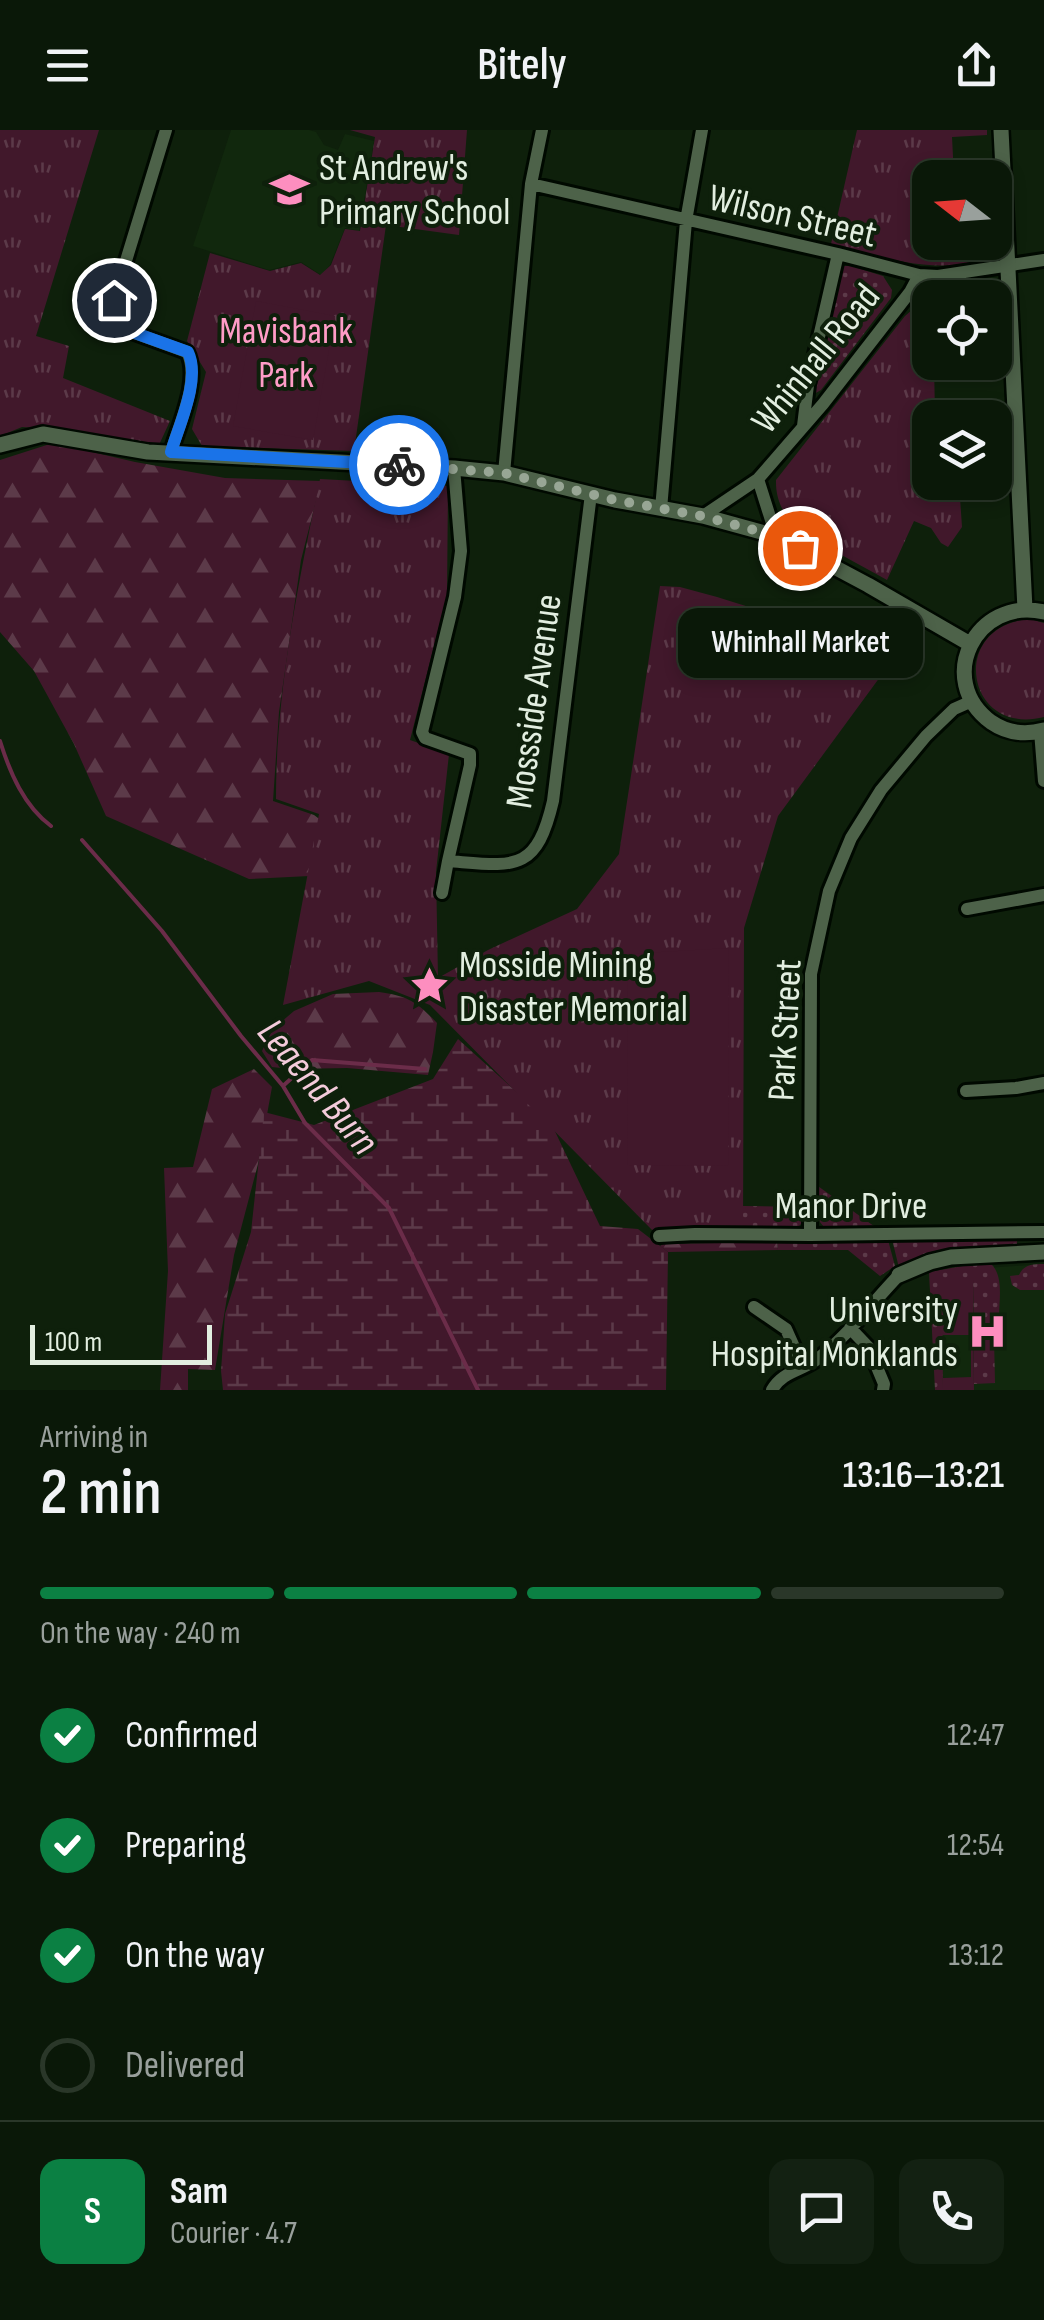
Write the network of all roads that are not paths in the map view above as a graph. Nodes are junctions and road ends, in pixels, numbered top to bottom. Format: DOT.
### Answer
graph roads {
  1 [pos="166,130"];
  2 [pos="542,130"];
  3 [pos="702,130"];
  4 [pos="1001,130"];
  5 [pos="531,184"];
  6 [pos="686,221"];
  7 [pos="838,254"];
  8 [pos="1044,260"];
  9 [pos="1006,267"];
  10 [pos="920,275"];
  11 [pos="803,428"];
  12 [pos="0,445"];
  13 [pos="171,452"];
  14 [pos="454,468"];
  15 [pos="504,473"];
  16 [pos="758,479"];
  17 [pos="590,494"];
  18 [pos="661,509"];
  19 [pos="702,516"];
  20 [pos="776,536"];
  21 [pos="1025,609"];
  22 [pos="1044,612"];
  23 [pos="970,644"];
  24 [pos="972,702"];
  25 [pos="1042,731"];
  26 [pos="1044,781"];
  27 [pos="448,861"];
  28 [pos="442,893"];
  29 [pos="1044,894"];
  30 [pos="966,910"];
  31 [pos="1044,1083"];
  32 [pos="966,1091"];
  33 [pos="1044,1232"];
  34 [pos="810,1235"];
  35 [pos="658,1236"];
  36 [pos="1044,1252"];
  37 [pos="899,1275"];
  38 [pos="754,1307"];
  39 [pos="850,1328"];
  40 [pos="802,1367"];
  41 [pos="772,1390"];
  42 [pos="884,1390"];
  1 -- 13 [label="street"];
  2 -- 5 [label="street"];
  3 -- 6 [label="street"];
  4 -- 9 [label="street"];
  5 -- 6 [label="street, Wilson Street"];
  5 -- 15 [label="street"];
  6 -- 7 [label="street, Wilson Street"];
  6 -- 18 [label="street"];
  7 -- 10 [label="street, Wilson Street"];
  7 -- 11 [label="street"];
  8 -- 9 [label="street, Wilson Street"];
  9 -- 10 [label="street, Wilson Street"];
  9 -- 21 [label="street"];
  10 -- 11 [label="street, Whinhall Road"];
  11 -- 16 [label="street, Whinhall Road"];
  12 -- 13 [label="street"];
  13 -- 14 [label="street"];
  14 -- 15 [label="street"];
  14 -- 27 [label="street"];
  15 -- 17 [label="street"];
  16 -- 19 [label="street, Whinhall Road"];
  16 -- 20 [label="street, Whinhall Road"];
  17 -- 18 [label="street"];
  17 -- 27 [label="street, Mossside Avenue"];
  18 -- 19 [label="street"];
  19 -- 20 [label="street"];
  20 -- 23 [label="street"];
  21 -- 22 [label="street"];
  21 -- 23 [label="street"];
  23 -- 24 [label="street"];
  24 -- 25 [label="street"];
  24 -- 34 [label="street, Park Street"];
  25 -- 26 [label="street"];
  27 -- 28 [label="street"];
  29 -- 30 [label="street"];
  31 -- 32 [label="street"];
  33 -- 34 [label="street, Manor Drive"];
  34 -- 35 [label="street, Manor Drive"];
  36 -- 37 [label="street"];
  37 -- 39 [label="street"];
  38 -- 40 [label="street"];
  39 -- 40 [label="street"];
  39 -- 42 [label="street"];
  40 -- 41 [label="street"];
}
